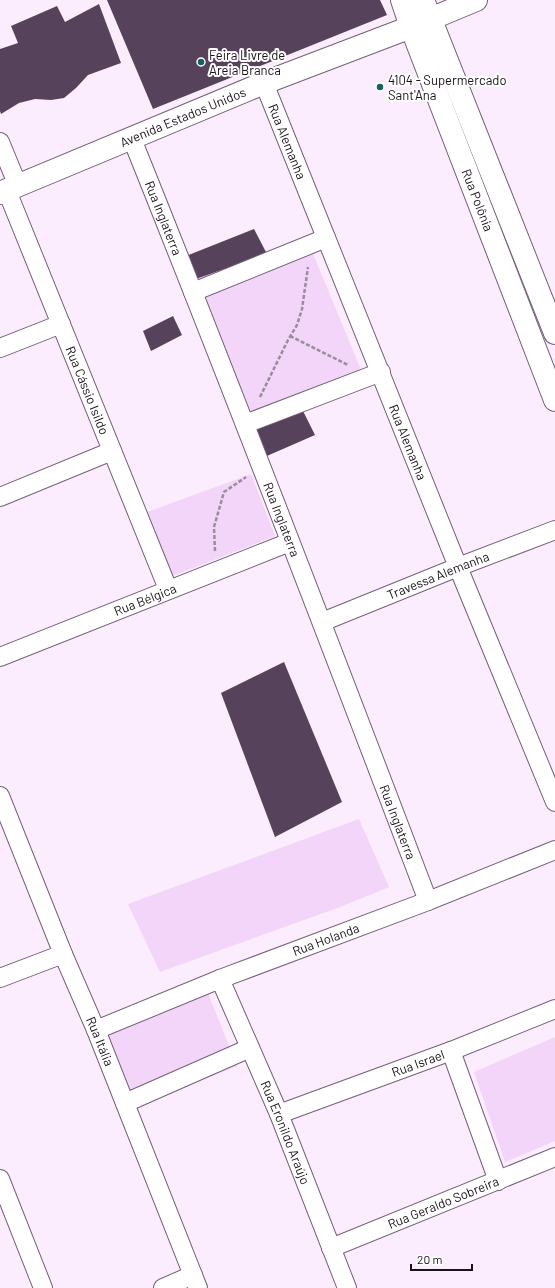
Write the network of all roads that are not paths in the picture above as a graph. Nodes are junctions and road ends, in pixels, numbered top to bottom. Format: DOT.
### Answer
graph roads {
  1 [pos="402,0"];
  2 [pos="476,0"];
  3 [pos="421,15"];
  4 [pos="264,83"];
  5 [pos="132,139"];
  6 [pos="0,142"];
  7 [pos="8,190"];
  8 [pos="318,241"];
  9 [pos="193,292"];
  10 [pos="61,324"];
  11 [pos="555,333"];
  12 [pos="0,348"];
  13 [pos="381,372"];
  14 [pos="555,400"];
  15 [pos="245,424"];
  16 [pos="112,452"];
  17 [pos="0,498"];
  18 [pos="555,530"];
  19 [pos="290,542"];
  20 [pos="458,566"];
  21 [pos="168,589"];
  22 [pos="322,622"];
  23 [pos="0,657"];
  24 [pos="0,796"];
  25 [pos="555,802"];
  26 [pos="555,850"];
  27 [pos="428,901"];
  28 [pos="63,954"];
  29 [pos="0,978"];
  30 [pos="220,979"];
  31 [pos="555,1009"];
  32 [pos="96,1030"];
  33 [pos="250,1048"];
  34 [pos="451,1051"];
  35 [pos="125,1103"];
  36 [pos="279,1114"];
  37 [pos="555,1158"];
  38 [pos="0,1179"];
  39 [pos="498,1180"];
  40 [pos="331,1248"];
  41 [pos="196,1282"];
  42 [pos="43,1288"];
  43 [pos="163,1288"];
  44 [pos="347,1288"];
  1 -- 3 [label="street, Rua Polônia"];
  2 -- 3 [label="street, Avenida Estados Unidos"];
  3 -- 4 [label="street, Avenida Estados Unidos"];
  3 -- 11 [label="street, Rua Polônia"];
  3 -- 14 [label="street, Rua Polônia"];
  4 -- 5 [label="street, Avenida Estados Unidos"];
  4 -- 8 [label="street, Rua Alemanha"];
  5 -- 7 [label="street, Avenida Estados Unidos"];
  5 -- 9 [label="street, Rua Inglaterra"];
  6 -- 7 [label="street, Rua Cássio Isildo"];
  7 -- 10 [label="street, Rua Cássio Isildo"];
  8 -- 9 [label="street"];
  8 -- 13 [label="street, Rua Alemanha"];
  9 -- 15 [label="street, Rua Inglaterra"];
  10 -- 12 [label="street"];
  10 -- 16 [label="street, Rua Cássio Isildo"];
  13 -- 15 [label="street"];
  13 -- 20 [label="street, Rua Alemanha"];
  15 -- 19 [label="street, Rua Inglaterra"];
  16 -- 17 [label="street"];
  16 -- 21 [label="street, Rua Cássio Isildo"];
  18 -- 20 [label="street, Travessa Alemanha"];
  19 -- 21 [label="street, Rua Bélgica"];
  19 -- 22 [label="street, Rua Inglaterra"];
  20 -- 22 [label="street, Travessa Alemanha"];
  20 -- 25 [label="street, Rua Alemanha"];
  21 -- 23 [label="street, Rua Bélgica"];
  22 -- 27 [label="street, Rua Inglaterra"];
  24 -- 28 [label="street, Rua Itália"];
  26 -- 27 [label="street, Rua Holanda"];
  27 -- 30 [label="street, Rua Holanda"];
  28 -- 29 [label="street"];
  28 -- 32 [label="street, Rua Itália"];
  30 -- 32 [label="street, Rua Holanda"];
  30 -- 33 [label="street, Rua Eronildo Araújo"];
  31 -- 34 [label="street, Rua Israel"];
  32 -- 35 [label="street, Rua Itália"];
  33 -- 35 [label="street"];
  33 -- 36 [label="street, Rua Eronildo Araújo"];
  34 -- 36 [label="street, Rua Israel"];
  34 -- 39 [label="street"];
  35 -- 41 [label="street, Rua Itália"];
  36 -- 40 [label="street, Rua Eronildo Araújo"];
  37 -- 39 [label="street, Rua Geraldo Sobreira"];
  38 -- 42 [label="street"];
  39 -- 40 [label="street, Rua Geraldo Sobreira"];
  40 -- 44 [label="street, Rua Eronildo Araújo"];
  41 -- 43 [label="street"];
}
